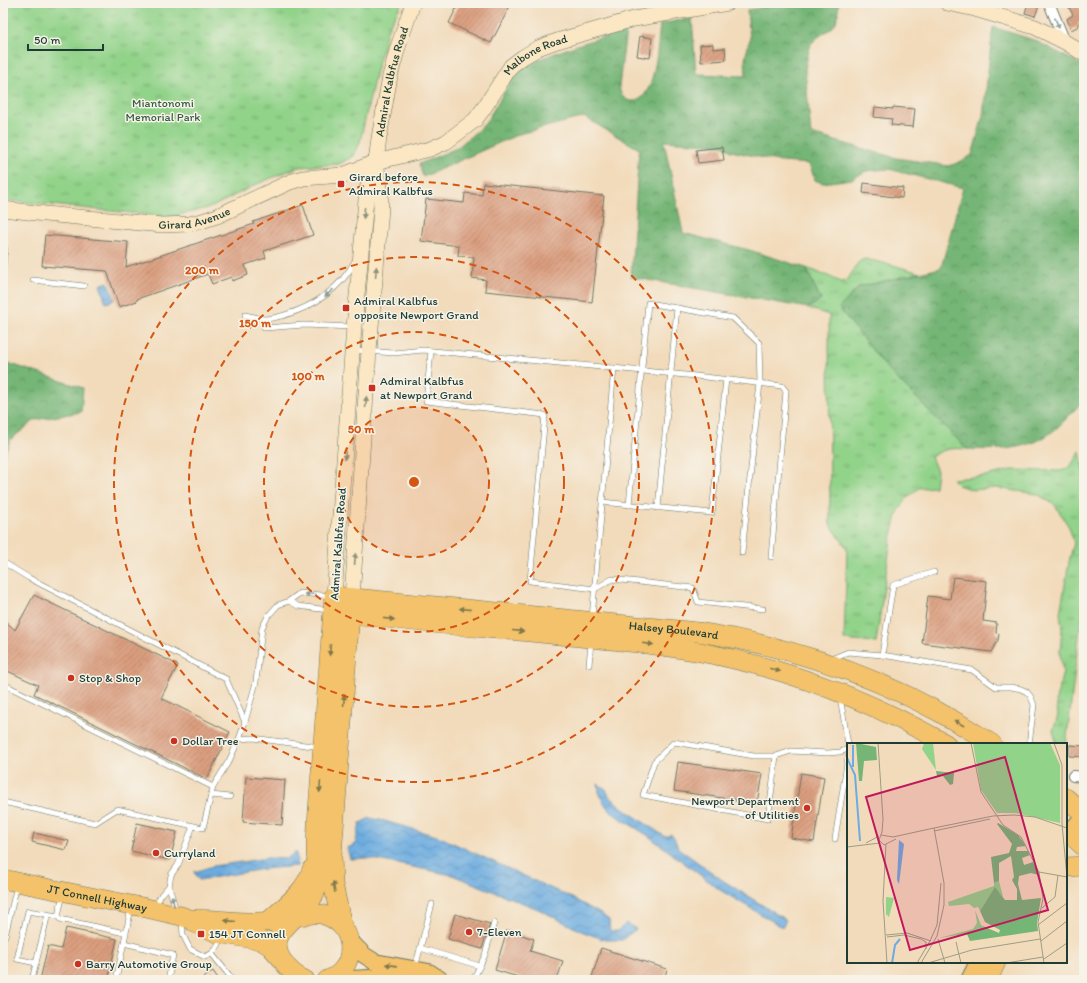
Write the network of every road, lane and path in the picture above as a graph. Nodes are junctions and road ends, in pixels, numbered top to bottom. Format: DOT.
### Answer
graph roads {
  1 [pos="413,3"];
  2 [pos="728,3"];
  3 [pos="947,3"];
  4 [pos="1049,3"];
  5 [pos="1065,42"];
  6 [pos="1084,54"];
  7 [pos="376,162"];
  8 [pos="3,209"];
  9 [pos="3,246"];
  10 [pos="360,251"];
  11 [pos="3,266"];
  12 [pos="33,280"];
  13 [pos="84,286"];
  14 [pos="678,308"];
  15 [pos="245,315"];
  16 [pos="354,327"];
  17 [pos="264,328"];
  18 [pos="352,350"];
  19 [pos="369,351"];
  20 [pos="431,351"];
  21 [pos="614,368"];
  22 [pos="642,371"];
  23 [pos="671,374"];
  24 [pos="726,379"];
  25 [pos="760,383"];
  26 [pos="602,502"];
  27 [pos="629,505"];
  28 [pos="658,508"];
  29 [pos="742,553"];
  30 [pos="771,557"];
  31 [pos="3,562"];
  32 [pos="934,572"];
  33 [pos="595,589"];
  34 [pos="289,601"];
  35 [pos="342,605"];
  36 [pos="763,609"];
  37 [pos="591,630"];
  38 [pos="882,655"];
  39 [pos="824,661"];
  40 [pos="589,665"];
  41 [pos="3,684"];
  42 [pos="839,692"];
  43 [pos="245,722"];
  44 [pos="239,739"];
  45 [pos="848,743"];
  46 [pos="944,743"];
  47 [pos="990,743"];
  48 [pos="1029,743"];
  49 [pos="322,748"];
  50 [pos="847,749"];
  51 [pos="776,756"];
  52 [pos="847,763"];
  53 [pos="1073,776"];
  54 [pos="1084,777"];
  55 [pos="213,787"];
  56 [pos="211,795"];
  57 [pos="230,797"];
  58 [pos="1067,799"];
  59 [pos="3,802"];
  60 [pos="1084,815"];
  61 [pos="193,826"];
  62 [pos="1067,833"];
  63 [pos="835,839"];
  64 [pos="1084,847"];
  65 [pos="316,852"];
  66 [pos="1084,866"];
  67 [pos="1067,867"];
  68 [pos="10,880"];
  69 [pos="169,886"];
  70 [pos="64,891"];
  71 [pos="432,904"];
  72 [pos="131,905"];
  73 [pos="154,910"];
  74 [pos="48,914"];
  75 [pos="58,916"];
  76 [pos="183,917"];
  77 [pos="292,918"];
  78 [pos="268,922"];
  79 [pos="494,923"];
  80 [pos="126,928"];
  81 [pos="346,933"];
  82 [pos="224,934"];
  83 [pos="3,938"];
  84 [pos="124,942"];
  85 [pos="420,948"];
  86 [pos="212,954"];
  87 [pos="280,956"];
  88 [pos="36,963"];
  89 [pos="978,963"];
  90 [pos="996,963"];
  91 [pos="480,966"];
  92 [pos="412,974"];
  93 [pos="330,979"];
  94 [pos="32,980"];
  95 [pos="116,980"];
  96 [pos="168,980"];
  97 [pos="233,980"];
  98 [pos="289,980"];
  99 [pos="305,980"];
  100 [pos="441,980"];
  101 [pos="473,980"];
  102 [pos="969,980"];
  103 [pos="988,980"];
  1 -- 7 [label="main road, Admiral Kalbfus Road"];
  2 -- 7 [label="main road, Malbone Road"];
  3 -- 5 [label="main road"];
  4 -- 5 [label="street, one-way"];
  5 -- 6 [label="main road"];
  7 -- 8 [label="main road, Girard Avenue"];
  7 -- 10 [label="main road, Admiral Kalbfus Road, one-way"];
  19 -- 7 [label="main road, Admiral Kalbfus Road, one-way"];
  9 -- 11 [label="lane"];
  10 -- 15 [label="lane, one-way"];
  10 -- 16 [label="main road, Admiral Kalbfus Road"];
  12 -- 13 [label="lane"];
  14 -- 22 [label="lane"];
  14 -- 23 [label="lane"];
  14 -- 25 [label="lane"];
  16 -- 17 [label="lane"];
  16 -- 18 [label="main road, Admiral Kalbfus Road"];
  18 -- 19 [label="lane"];
  18 -- 35 [label="main road, Admiral Kalbfus Road, one-way"];
  19 -- 20 [label="lane"];
  35 -- 19 [label="main road, Admiral Kalbfus Road, one-way"];
  20 -- 21 [label="lane"];
  20 -- 33 [label="lane"];
  21 -- 22 [label="lane"];
  21 -- 26 [label="lane"];
  22 -- 23 [label="lane"];
  22 -- 27 [label="lane"];
  23 -- 24 [label="lane"];
  23 -- 28 [label="lane"];
  24 -- 25 [label="lane"];
  24 -- 28 [label="lane"];
  25 -- 29 [label="lane"];
  25 -- 30 [label="lane"];
  26 -- 27 [label="lane"];
  26 -- 33 [label="lane"];
  27 -- 28 [label="lane"];
  31 -- 43 [label="lane"];
  32 -- 38 [label="lane"];
  33 -- 36 [label="lane"];
  33 -- 37 [label="lane"];
  34 -- 35 [label="lane"];
  35 -- 34 [label="lane, one-way"];
  34 -- 43 [label="lane"];
  35 -- 37 [label="highway, Halsey Boulevard"];
  35 -- 49 [label="highway, Admiral Kalbfus Road, one-way"];
  81 -- 35 [label="highway, Admiral Kalbfus Road, one-way"];
  37 -- 39 [label="highway, Halsey Boulevard"];
  37 -- 40 [label="lane"];
  37 -- 42 [label="highway, Halsey Boulevard, one-way"];
  38 -- 39 [label="lane"];
  38 -- 48 [label="lane"];
  47 -- 39 [label="highway, Halsey Boulevard, one-way"];
  41 -- 55 [label="lane"];
  42 -- 45 [label="lane"];
  42 -- 46 [label="highway, Halsey Boulevard"];
  43 -- 44 [label="lane"];
  44 -- 49 [label="lane"];
  44 -- 55 [label="lane"];
  49 -- 65 [label="highway, Admiral Kalbfus Road, one-way"];
  50 -- 51 [label="lane"];
  51 -- 51 [label="lane"];
  52 -- 63 [label="lane"];
  53 -- 54 [label="street"];
  55 -- 56 [label="lane"];
  56 -- 57 [label="lane"];
  56 -- 61 [label="lane"];
  58 -- 60 [label="highway"];
  59 -- 61 [label="lane"];
  60 -- 62 [label="main road"];
  61 -- 69 [label="lane"];
  62 -- 64 [label="highway"];
  65 -- 77 [label="highway, Admiral Kalbfus Road"];
  65 -- 78 [label="highway"];
  66 -- 67 [label="highway"];
  68 -- 70 [label="highway, JT Connell Highway"];
  68 -- 83 [label="lane"];
  69 -- 73 [label="lane"];
  76 -- 69 [label="lane, one-way"];
  70 -- 72 [label="highway, JT Connell Highway"];
  70 -- 75 [label="lane"];
  71 -- 85 [label="lane"];
  72 -- 73 [label="highway, JT Connell Highway"];
  72 -- 80 [label="lane"];
  73 -- 76 [label="highway, JT Connell Highway"];
  74 -- 75 [label="lane"];
  74 -- 88 [label="lane"];
  74 -- 88 [label="lane"];
  75 -- 80 [label="lane"];
  78 -- 76 [label="highway, JT Connell Highway, one-way"];
  76 -- 82 [label="highway, JT Connell Highway"];
  76 -- 86 [label="lane"];
  77 -- 78 [label="highway, JT Connell Highway"];
  77 -- 81 [label="highway, JT Connell Highway"];
  77 -- 87 [label="highway, Admiral Kalbfus Road"];
  79 -- 91 [label="lane"];
  80 -- 84 [label="lane"];
  92 -- 81 [label="main road, one-way"];
  81 -- 93 [label="highway"];
  82 -- 86 [label="lane"];
  82 -- 87 [label="highway, JT Connell Highway"];
  84 -- 95 [label="lane"];
  84 -- 96 [label="lane"];
  85 -- 91 [label="lane"];
  85 -- 92 [label="lane"];
  86 -- 97 [label="lane"];
  87 -- 98 [label="main road"];
  87 -- 99 [label="highway, JT Connell Highway"];
  88 -- 94 [label="lane"];
  89 -- 102 [label="main road"];
  90 -- 103 [label="highway"];
  91 -- 101 [label="lane"];
  92 -- 93 [label="main road"];
  92 -- 100 [label="main road"];
}
